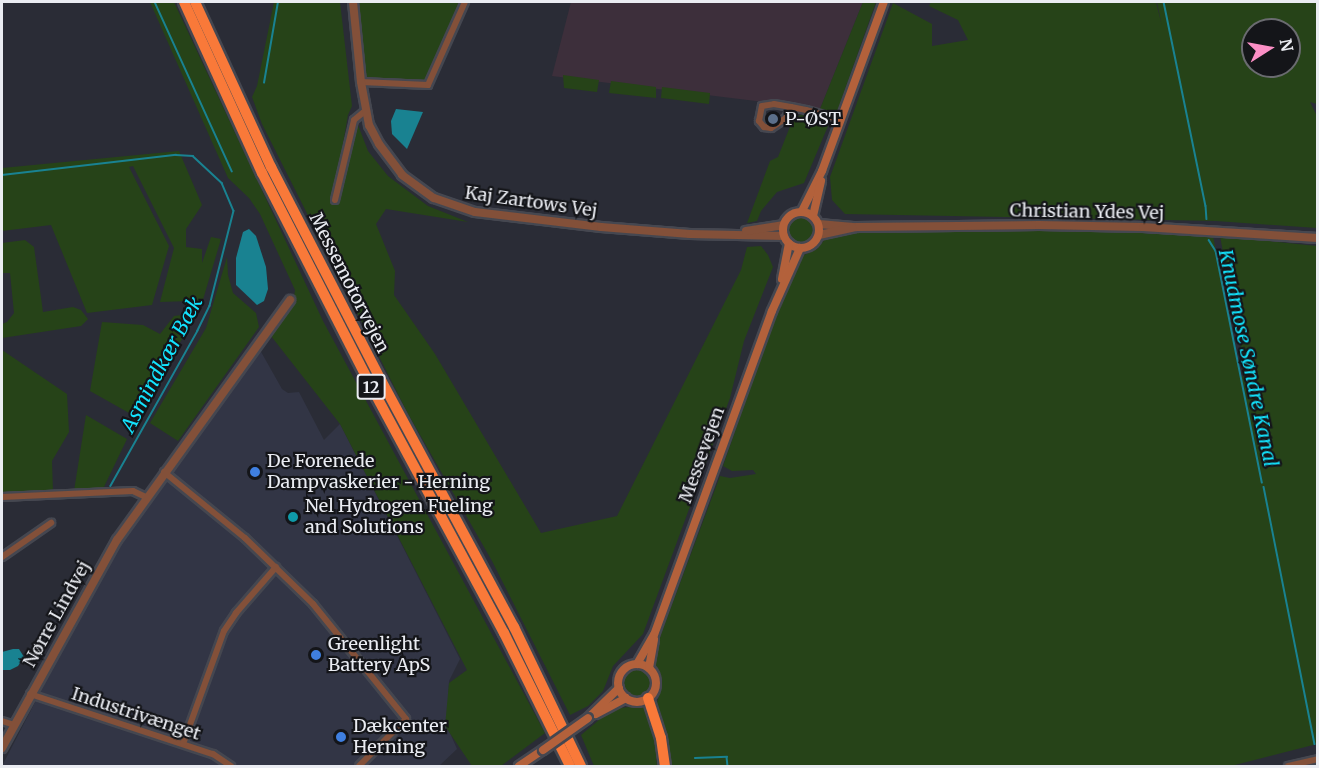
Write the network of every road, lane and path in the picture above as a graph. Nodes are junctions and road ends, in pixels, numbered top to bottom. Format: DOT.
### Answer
graph roads {
  1 [pos="184,2"];
  2 [pos="195,2"];
  3 [pos="353,2"];
  4 [pos="465,2"];
  5 [pos="884,2"];
  6 [pos="361,82"];
  7 [pos="791,107"];
  8 [pos="365,111"];
  9 [pos="841,120"];
  10 [pos="822,171"];
  11 [pos="335,200"];
  12 [pos="802,211"];
  13 [pos="813,216"];
  14 [pos="819,224"];
  15 [pos="783,225"];
  16 [pos="856,227"];
  17 [pos="733,233"];
  18 [pos="819,235"];
  19 [pos="784,236"];
  20 [pos="1317,238"];
  21 [pos="789,244"];
  22 [pos="800,248"];
  23 [pos="781,286"];
  24 [pos="290,300"];
  25 [pos="164,472"];
  26 [pos="2,497"];
  27 [pos="146,497"];
  28 [pos="51,523"];
  29 [pos="2,557"];
  30 [pos="276,567"];
  31 [pos="654,636"];
  32 [pos="637,664"];
  33 [pos="649,668"];
  34 [pos="619,688"];
  35 [pos="30,694"];
  36 [pos="626,698"];
  37 [pos="648,698"];
  38 [pos="588,718"];
  39 [pos="2,721"];
  40 [pos="14,725"];
  41 [pos="183,744"];
  42 [pos="2,748"];
  43 [pos="1317,759"];
  44 [pos="231,766"];
  45 [pos="359,766"];
  46 [pos="519,766"];
  47 [pos="570,766"];
  48 [pos="581,766"];
  49 [pos="665,766"];
  50 [pos="1288,766"];
  1 -- 47 [label="highway, Messemotorvejen / 12"];
  2 -- 48 [label="highway, Messemotorvejen / 12"];
  3 -- 6 [label="street, Kaj Zartows Vej"];
  4 -- 6 [label="street"];
  5 -- 9 [label="main road"];
  6 -- 8 [label="street, Kaj Zartows Vej"];
  7 -- 7 [label="street"];
  7 -- 9 [label="street"];
  8 -- 11 [label="street"];
  8 -- 17 [label="street, Kaj Zartows Vej"];
  9 -- 10 [label="main road"];
  10 -- 12 [label="main road"];
  10 -- 13 [label="main road"];
  12 -- 13 [label="main road"];
  12 -- 15 [label="main road"];
  13 -- 14 [label="main road"];
  14 -- 16 [label="street, Christian Ydes Vej"];
  14 -- 18 [label="main road"];
  15 -- 17 [label="street, Kaj Zartows Vej"];
  15 -- 19 [label="main road"];
  16 -- 18 [label="street, Christian Ydes Vej"];
  16 -- 20 [label="street, Christian Ydes Vej"];
  17 -- 19 [label="street, Kaj Zartows Vej"];
  18 -- 22 [label="main road"];
  19 -- 21 [label="main road"];
  21 -- 22 [label="main road"];
  21 -- 23 [label="main road, Messevejen"];
  22 -- 23 [label="main road, Messevejen"];
  23 -- 31 [label="main road, Messevejen"];
  24 -- 25 [label="street, Nørre Lindvej"];
  25 -- 27 [label="street, Nørre Lindvej"];
  25 -- 30 [label="street"];
  26 -- 27 [label="street"];
  27 -- 35 [label="street, Nørre Lindvej"];
  28 -- 29 [label="street"];
  30 -- 41 [label="street"];
  30 -- 45 [label="street"];
  31 -- 32 [label="main road, Messevejen"];
  31 -- 33 [label="main road, Messevejen"];
  32 -- 33 [label="main road"];
  32 -- 34 [label="main road"];
  33 -- 37 [label="main road"];
  34 -- 36 [label="main road"];
  34 -- 38 [label="main road"];
  35 -- 40 [label="street, Nørre Lindvej"];
  35 -- 41 [label="street, Industrivænget"];
  36 -- 37 [label="main road"];
  36 -- 38 [label="main road"];
  37 -- 49 [label="highway"];
  38 -- 46 [label="main road, bridge"];
  39 -- 40 [label="street"];
  40 -- 42 [label="street, Nørre Lindvej"];
  41 -- 44 [label="street, Industrivænget"];
  43 -- 50 [label="street"];
}
